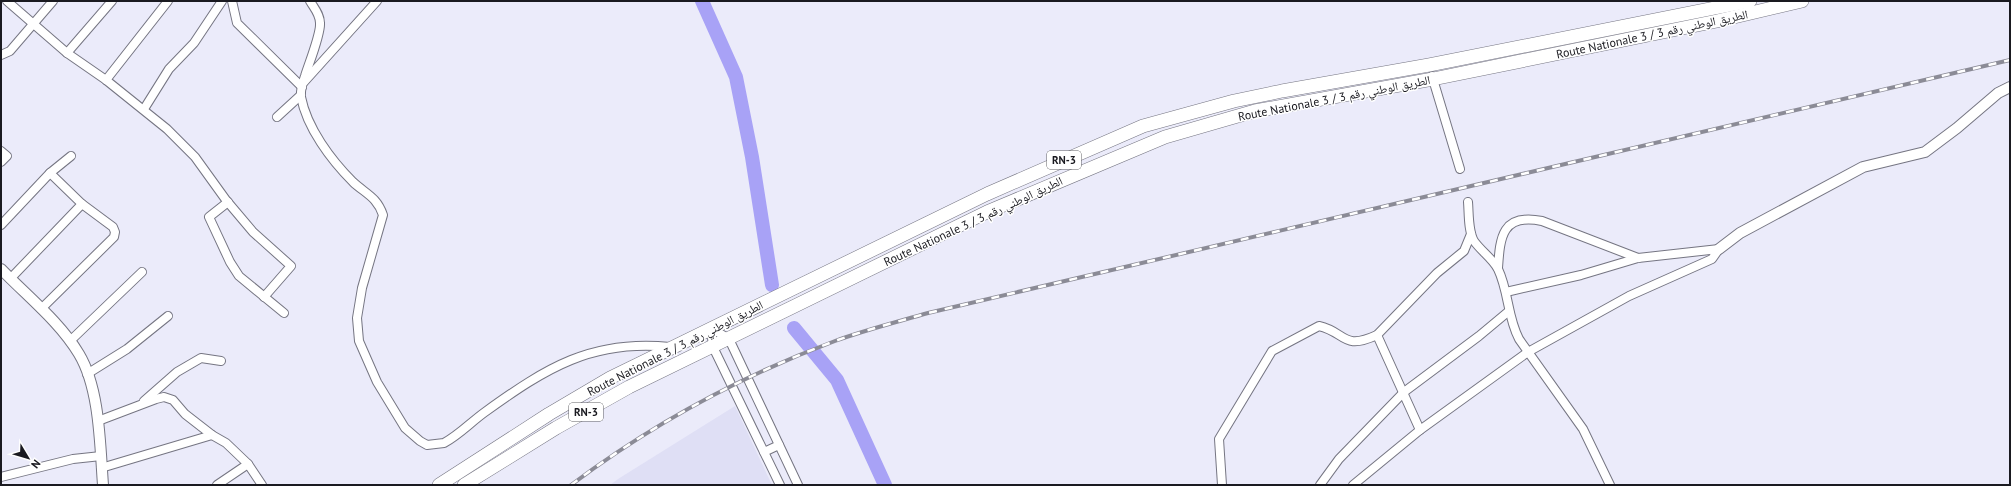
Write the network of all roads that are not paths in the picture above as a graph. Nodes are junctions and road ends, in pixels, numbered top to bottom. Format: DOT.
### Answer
graph roads {
  1 [pos="7,1"];
  2 [pos="53,1"];
  3 [pos="112,1"];
  4 [pos="168,1"];
  5 [pos="222,1"];
  6 [pos="232,1"];
  7 [pos="310,1"];
  8 [pos="377,1"];
  9 [pos="1750,1"];
  10 [pos="1802,1"];
  11 [pos="33,24"];
  12 [pos="66,53"];
  13 [pos="1,55"];
  14 [pos="1429,65"];
  15 [pos="1433,79"];
  16 [pos="106,80"];
  17 [pos="2010,87"];
  18 [pos="302,89"];
  19 [pos="144,109"];
  20 [pos="277,117"];
  21 [pos="1,151"];
  22 [pos="72,156"];
  23 [pos="1,162"];
  24 [pos="1460,169"];
  25 [pos="50,173"];
  26 [pos="228,202"];
  27 [pos="1468,202"];
  28 [pos="82,204"];
  29 [pos="1,225"];
  30 [pos="1471,234"];
  31 [pos="1719,249"];
  32 [pos="1638,258"];
  33 [pos="1498,268"];
  34 [pos="142,272"];
  35 [pos="4,275"];
  36 [pos="1506,292"];
  37 [pos="264,297"];
  38 [pos="41,309"];
  39 [pos="1509,311"];
  40 [pos="284,313"];
  41 [pos="168,316"];
  42 [pos="711,328"];
  43 [pos="1377,335"];
  44 [pos="729,339"];
  45 [pos="70,340"];
  46 [pos="713,347"];
  47 [pos="672,348"];
  48 [pos="1528,352"];
  49 [pos="221,361"];
  50 [pos="87,374"];
  51 [pos="1404,392"];
  52 [pos="141,404"];
  53 [pos="98,421"];
  54 [pos="1420,430"];
  55 [pos="212,435"];
  56 [pos="779,444"];
  57 [pos="764,452"];
  58 [pos="101,456"];
  59 [pos="248,464"];
  60 [pos="102,468"];
  61 [pos="1,477"];
  62 [pos="103,485"];
  63 [pos="217,485"];
  64 [pos="262,485"];
  65 [pos="439,485"];
  66 [pos="464,485"];
  67 [pos="780,485"];
  68 [pos="798,485"];
  69 [pos="1222,485"];
  70 [pos="1320,485"];
  71 [pos="1353,485"];
  72 [pos="1610,485"];
  1 -- 11 [label="street"];
  2 -- 11 [label="street"];
  3 -- 12 [label="street"];
  4 -- 16 [label="street"];
  5 -- 19 [label="street"];
  6 -- 18 [label="street"];
  7 -- 18 [label="street"];
  8 -- 18 [label="street"];
  9 -- 14 [label="highway, Route Nationale 3 / الطريق الوطني رقم 3 / RN-3"];
  10 -- 15 [label="highway, Route Nationale 3 / الطريق الوطني رقم 3 / RN-3"];
  11 -- 12 [label="street"];
  11 -- 13 [label="street"];
  12 -- 16 [label="street"];
  14 -- 15 [label="street"];
  14 -- 42 [label="highway, Route Nationale 3 / الطريق الوطني رقم 3 / RN-3"];
  15 -- 24 [label="street"];
  15 -- 44 [label="highway, Route Nationale 3 / الطريق الوطني رقم 3 / RN-3"];
  16 -- 19 [label="street"];
  17 -- 31 [label="street"];
  18 -- 20 [label="street"];
  18 -- 47 [label="street"];
  19 -- 26 [label="street"];
  21 -- 23 [label="street"];
  22 -- 25 [label="street"];
  25 -- 28 [label="street"];
  25 -- 29 [label="street"];
  26 -- 37 [label="street"];
  26 -- 37 [label="street"];
  27 -- 30 [label="street"];
  28 -- 35 [label="street"];
  28 -- 38 [label="street"];
  30 -- 33 [label="street"];
  30 -- 43 [label="street"];
  31 -- 32 [label="street"];
  31 -- 48 [label="street"];
  32 -- 33 [label="street"];
  32 -- 36 [label="street"];
  33 -- 36 [label="street"];
  34 -- 45 [label="street"];
  35 -- 38 [label="street"];
  36 -- 39 [label="street"];
  37 -- 40 [label="street"];
  38 -- 45 [label="street"];
  39 -- 48 [label="street"];
  39 -- 51 [label="street"];
  41 -- 50 [label="street"];
  42 -- 44 [label="street"];
  42 -- 46 [label="street"];
  42 -- 47 [label="highway, Route Nationale 3 / الطريق الوطني رقم 3 / RN-3"];
  43 -- 51 [label="street"];
  43 -- 69 [label="street"];
  44 -- 46 [label="highway, Route Nationale 3 / الطريق الوطني رقم 3 / RN-3"];
  44 -- 56 [label="street"];
  45 -- 50 [label="street"];
  46 -- 57 [label="street"];
  46 -- 66 [label="highway, Route Nationale 3 / الطريق الوطني رقم 3 / RN-3"];
  47 -- 65 [label="highway, Route Nationale 3 / الطريق الوطني رقم 3 / RN-3"];
  48 -- 54 [label="street"];
  48 -- 72 [label="street"];
  49 -- 52 [label="street"];
  50 -- 53 [label="street"];
  51 -- 54 [label="street"];
  51 -- 70 [label="street"];
  52 -- 53 [label="street"];
  52 -- 55 [label="street"];
  53 -- 58 [label="street"];
  54 -- 71 [label="street"];
  55 -- 59 [label="street"];
  55 -- 60 [label="street"];
  56 -- 57 [label="street"];
  56 -- 68 [label="street"];
  57 -- 67 [label="street"];
  58 -- 60 [label="street"];
  58 -- 61 [label="street"];
  59 -- 63 [label="street"];
  59 -- 64 [label="street"];
  60 -- 62 [label="street"];
}
